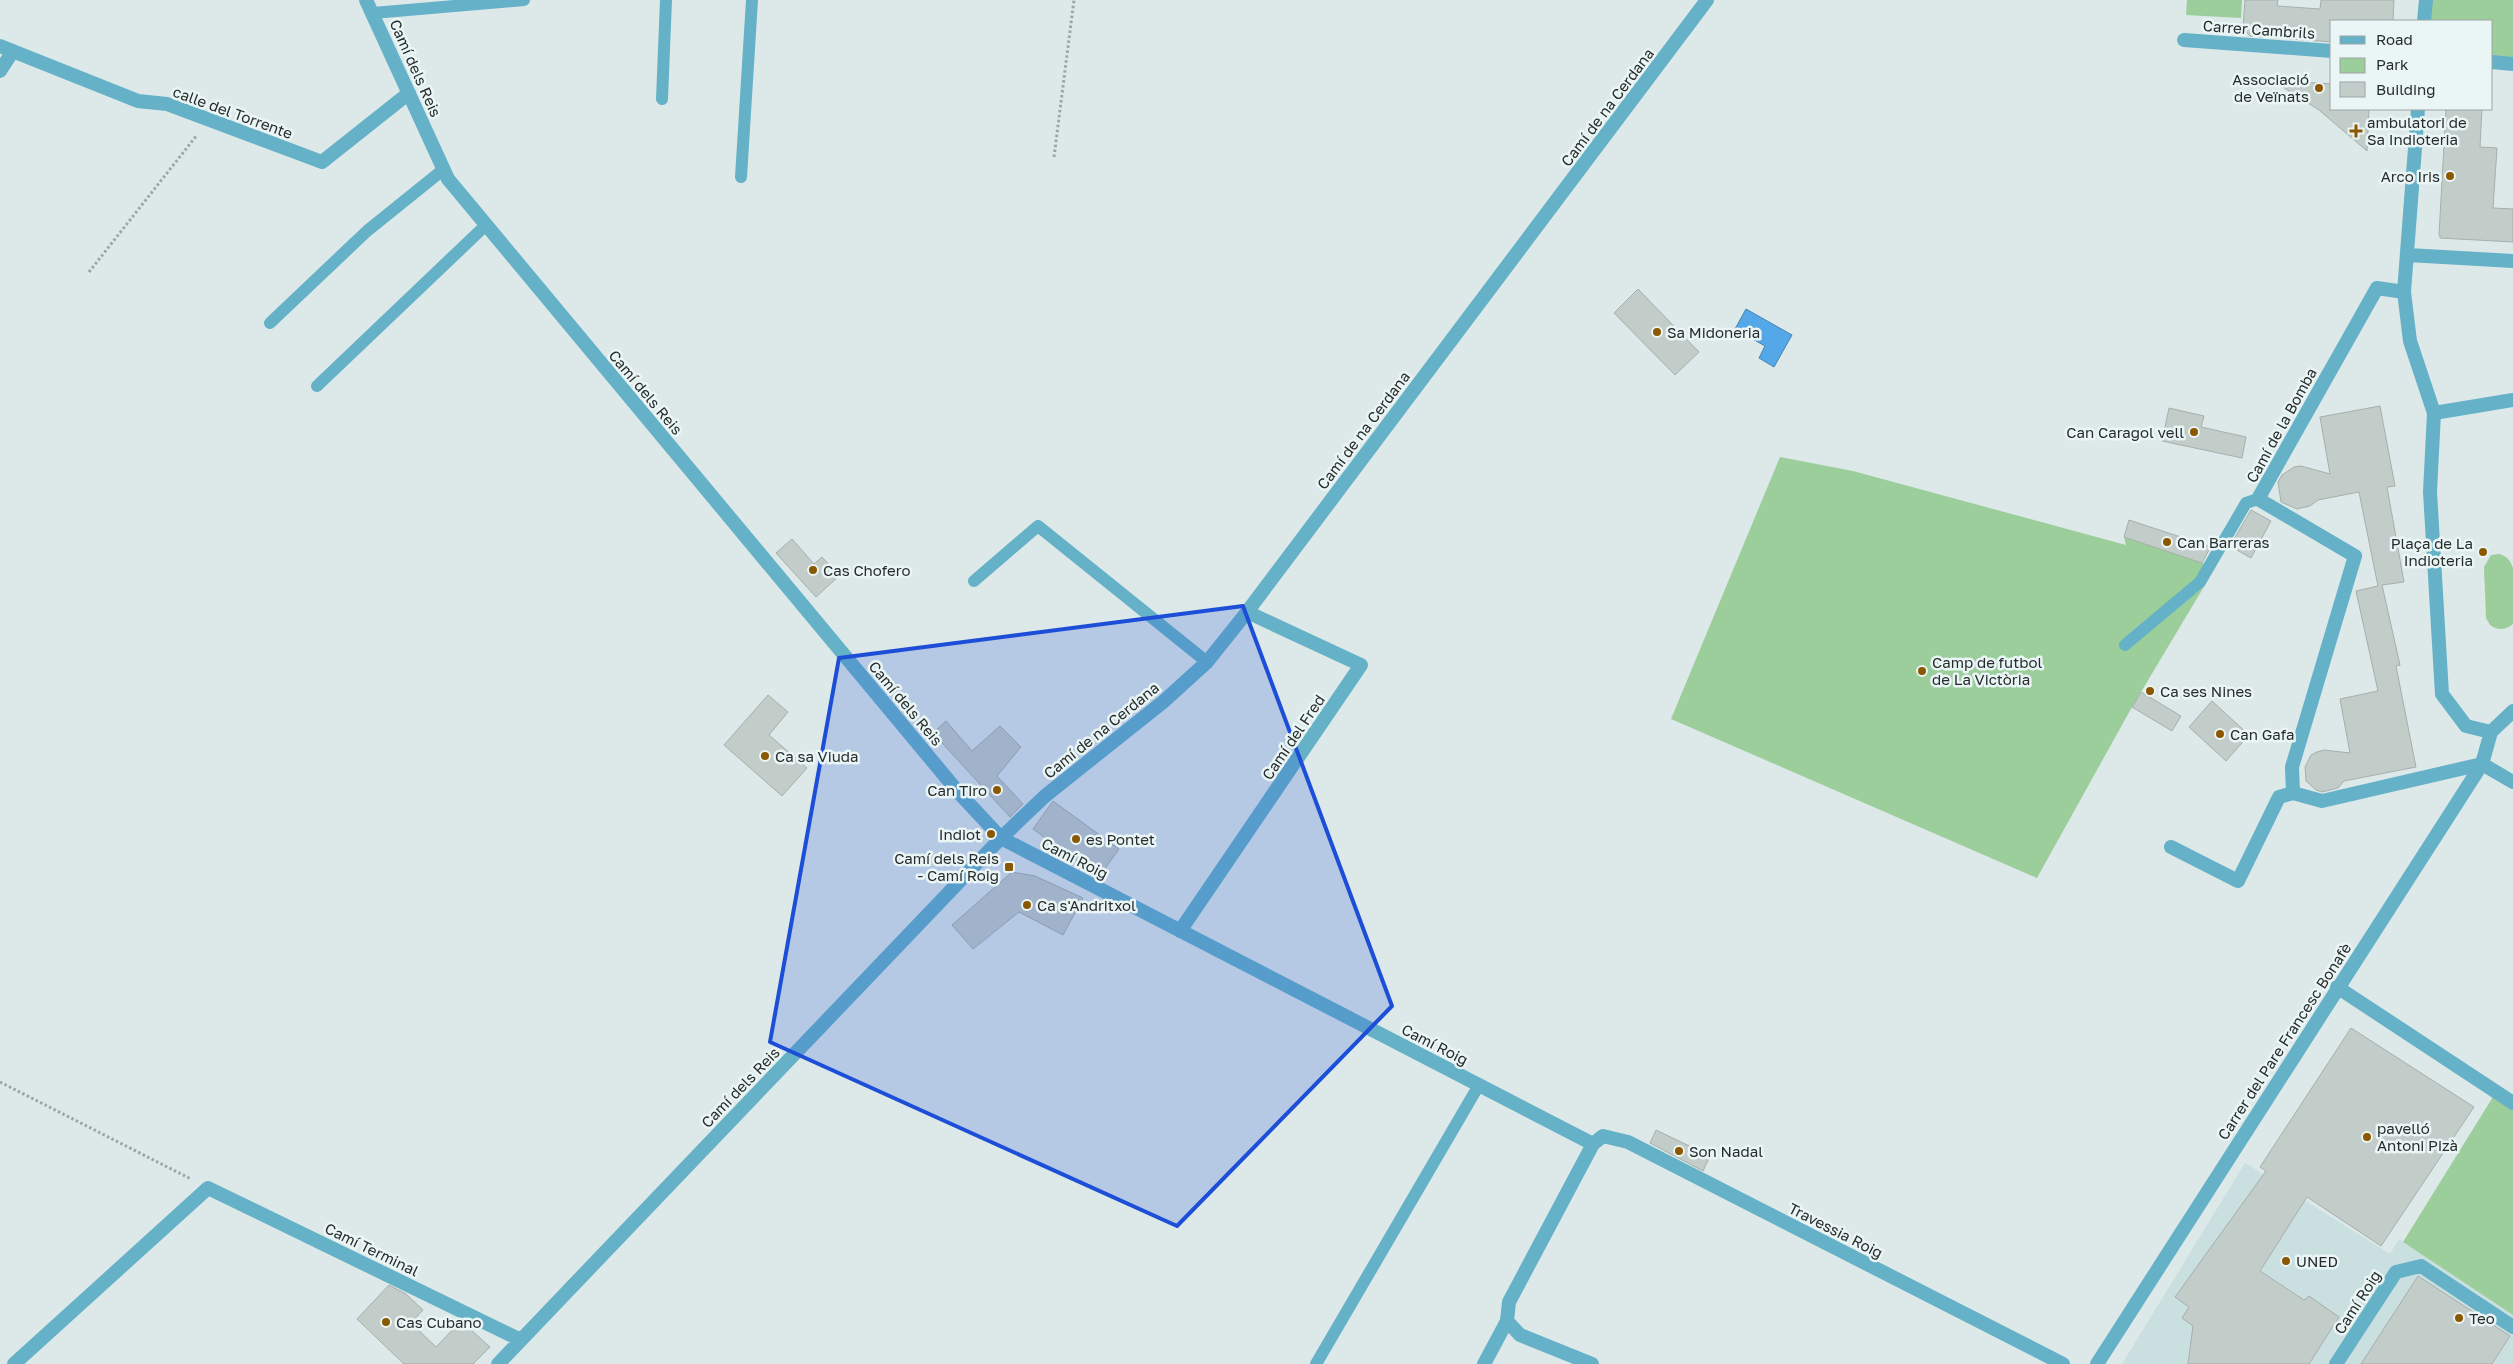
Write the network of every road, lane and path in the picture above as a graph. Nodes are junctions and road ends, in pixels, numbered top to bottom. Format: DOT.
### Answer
graph roads {
  1 [pos="366,0"];
  2 [pos="524,0"];
  3 [pos="666,0"];
  4 [pos="752,0"];
  5 [pos="1074,0"];
  6 [pos="1707,0"];
  7 [pos="2426,0"];
  8 [pos="373,13"];
  9 [pos="2424,20"];
  10 [pos="2184,40"];
  11 [pos="0,46"];
  12 [pos="13,51"];
  13 [pos="2330,51"];
  14 [pos="2493,62"];
  15 [pos="2513,64"];
  16 [pos="0,71"];
  17 [pos="409,92"];
  18 [pos="662,98"];
  19 [pos="2418,110"];
  20 [pos="208,119"];
  21 [pos="1054,157"];
  22 [pos="444,170"];
  23 [pos="741,177"];
  24 [pos="486,225"];
  25 [pos="2408,254"];
  26 [pos="2513,261"];
  27 [pos="90,272"];
  28 [pos="2404,292"];
  29 [pos="270,323"];
  30 [pos="318,386"];
  31 [pos="2513,400"];
  32 [pos="2434,413"];
  33 [pos="2258,499"];
  34 [pos="974,581"];
  35 [pos="1247,612"];
  36 [pos="2125,645"];
  37 [pos="1207,662"];
  38 [pos="2513,711"];
  39 [pos="2491,732"];
  40 [pos="2482,764"];
  41 [pos="2513,782"];
  42 [pos="2293,793"];
  43 [pos="1001,838"];
  44 [pos="2171,847"];
  45 [pos="1180,931"];
  46 [pos="2337,988"];
  47 [pos="0,1082"];
  48 [pos="1478,1085"];
  49 [pos="2513,1103"];
  50 [pos="1593,1144"];
  51 [pos="208,1188"];
  52 [pos="1508,1321"];
  53 [pos="2513,1327"];
  54 [pos="521,1340"];
  55 [pos="14,1364"];
  56 [pos="498,1364"];
  57 [pos="1316,1364"];
  58 [pos="1484,1364"];
  59 [pos="1592,1364"];
  60 [pos="2063,1364"];
  61 [pos="2096,1364"];
  62 [pos="2336,1364"];
  1 -- 8 [label="street, Camí dels Reis"];
  2 -- 8 [label="lane"];
  3 -- 18 [label="lane"];
  4 -- 23 [label="lane"];
  5 -- 21 [label="path"];
  6 -- 35 [label="street, Camí de na Cerdana"];
  7 -- 9 [label="street"];
  8 -- 17 [label="street, Camí dels Reis"];
  10 -- 13 [label="street, Carrer Cambrils"];
  11 -- 12 [label="street, calle del Torrente"];
  12 -- 16 [label="street"];
  12 -- 20 [label="street, calle del Torrente"];
  14 -- 15 [label="street"];
  17 -- 20 [label="street, calle del Torrente"];
  17 -- 22 [label="street, Camí dels Reis"];
  19 -- 25 [label="street"];
  20 -- 27 [label="path"];
  22 -- 24 [label="street, Camí dels Reis"];
  22 -- 29 [label="lane"];
  24 -- 30 [label="lane"];
  24 -- 43 [label="street, Camí dels Reis"];
  25 -- 26 [label="street"];
  25 -- 28 [label="street"];
  28 -- 32 [label="street"];
  28 -- 33 [label="street, Camí de la Bomba"];
  31 -- 32 [label="street"];
  32 -- 39 [label="street"];
  33 -- 36 [label="lane"];
  33 -- 42 [label="street, Camí de la Bomba"];
  34 -- 37 [label="lane"];
  35 -- 37 [label="street, Camí de na Cerdana"];
  35 -- 45 [label="street, Camí del Fred"];
  37 -- 43 [label="street, Camí de na Cerdana"];
  38 -- 39 [label="street"];
  39 -- 40 [label="street, Carrer del Pare Francesc Bonafè"];
  40 -- 41 [label="street"];
  40 -- 42 [label="street"];
  40 -- 46 [label="street, Carrer del Pare Francesc Bonafè"];
  42 -- 44 [label="street"];
  43 -- 45 [label="street, Camí Roig"];
  43 -- 54 [label="street, Camí dels Reis"];
  45 -- 48 [label="street, Camí Roig"];
  46 -- 49 [label="street"];
  46 -- 61 [label="street, Carrer del Pare Francesc Bonafè"];
  47 -- 51 [label="path"];
  48 -- 50 [label="street, Camí Roig"];
  48 -- 57 [label="lane"];
  50 -- 52 [label="street"];
  50 -- 60 [label="street, Travessia Roig"];
  51 -- 54 [label="street, Camí Terminal"];
  51 -- 55 [label="street"];
  52 -- 58 [label="street"];
  52 -- 59 [label="street"];
  53 -- 62 [label="street, Camí Roig"];
  54 -- 56 [label="street, Camí dels Reis"];
}
